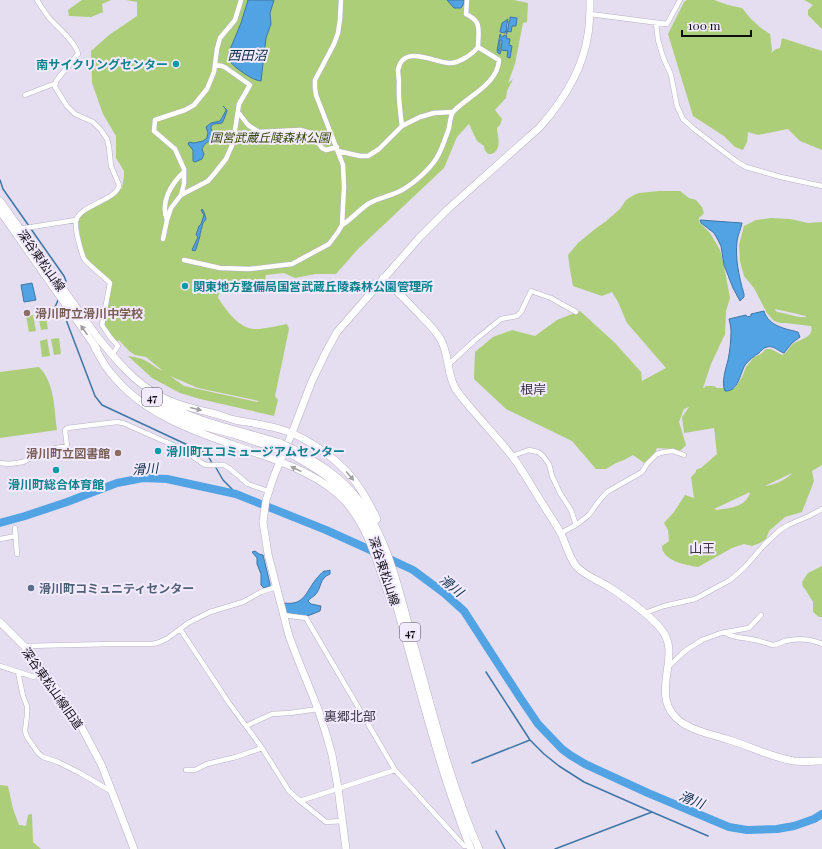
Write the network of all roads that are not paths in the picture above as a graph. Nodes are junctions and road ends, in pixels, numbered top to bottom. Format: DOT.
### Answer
graph roads {
  1 [pos="37,0"];
  2 [pos="241,0"];
  3 [pos="341,0"];
  4 [pos="467,0"];
  5 [pos="590,0"];
  6 [pos="680,0"];
  7 [pos="590,14"];
  8 [pos="656,23"];
  9 [pos="478,47"];
  10 [pos="215,65"];
  11 [pos="56,83"];
  12 [pos="25,94"];
  13 [pos="238,112"];
  14 [pos="452,112"];
  15 [pos="402,126"];
  16 [pos="259,132"];
  17 [pos="234,143"];
  18 [pos="338,149"];
  19 [pos="184,172"];
  20 [pos="822,186"];
  21 [pos="181,195"];
  22 [pos="0,201"];
  23 [pos="0,211"];
  24 [pos="76,220"];
  25 [pos="167,220"];
  26 [pos="342,225"];
  27 [pos="23,228"];
  28 [pos="163,238"];
  29 [pos="184,260"];
  30 [pos="383,278"];
  31 [pos="62,294"];
  32 [pos="576,312"];
  33 [pos="99,339"];
  34 [pos="94,346"];
  35 [pos="112,355"];
  36 [pos="448,365"];
  37 [pos="292,433"];
  38 [pos="278,446"];
  39 [pos="292,451"];
  40 [pos="684,455"];
  41 [pos="512,456"];
  42 [pos="280,461"];
  43 [pos="0,464"];
  44 [pos="267,494"];
  45 [pos="822,509"];
  46 [pos="576,525"];
  47 [pos="15,528"];
  48 [pos="560,533"];
  49 [pos="16,536"];
  50 [pos="0,539"];
  51 [pos="18,554"];
  52 [pos="276,587"];
  53 [pos="403,604"];
  54 [pos="645,613"];
  55 [pos="283,615"];
  56 [pos="761,615"];
  57 [pos="400,619"];
  58 [pos="0,622"];
  59 [pos="180,629"];
  60 [pos="725,633"];
  61 [pos="822,644"];
  62 [pos="24,646"];
  63 [pos="0,666"];
  64 [pos="667,669"];
  65 [pos="44,671"];
  66 [pos="18,672"];
  67 [pos="318,709"];
  68 [pos="246,726"];
  69 [pos="262,748"];
  70 [pos="822,761"];
  71 [pos="186,770"];
  72 [pos="395,770"];
  73 [pos="338,788"];
  74 [pos="112,792"];
  75 [pos="300,801"];
  76 [pos="343,821"];
  77 [pos="471,848"];
  78 [pos="134,849"];
  79 [pos="346,849"];
  80 [pos="479,849"];
  1 -- 11 [label="street"];
  2 -- 10 [label="street"];
  3 -- 18 [label="street"];
  4 -- 9 [label="street"];
  5 -- 7 [label="main road"];
  6 -- 8 [label="street"];
  7 -- 8 [label="street"];
  7 -- 30 [label="main road"];
  8 -- 20 [label="street"];
  9 -- 14 [label="street"];
  9 -- 15 [label="street"];
  10 -- 13 [label="street"];
  10 -- 19 [label="street"];
  11 -- 12 [label="street"];
  11 -- 24 [label="street"];
  13 -- 16 [label="street"];
  13 -- 17 [label="street"];
  14 -- 15 [label="street"];
  14 -- 26 [label="street"];
  15 -- 18 [label="street"];
  16 -- 17 [label="street"];
  16 -- 18 [label="street"];
  17 -- 21 [label="street"];
  18 -- 26 [label="street"];
  19 -- 21 [label="street"];
  19 -- 25 [label="street"];
  21 -- 25 [label="street"];
  22 -- 27 [label="main road, 深谷東松山線 / 47"];
  23 -- 27 [label="main road, 深谷東松山線 / 47"];
  24 -- 27 [label="street"];
  24 -- 35 [label="street"];
  25 -- 28 [label="street"];
  26 -- 29 [label="street"];
  27 -- 31 [label="main road, 深谷東松山線 / 47"];
  30 -- 36 [label="main road"];
  30 -- 37 [label="main road"];
  31 -- 33 [label="main road, 深谷東松山線 / 47"];
  34 -- 31 [label="main road, 深谷東松山線 / 47, one-way"];
  32 -- 36 [label="street"];
  33 -- 35 [label="main road, 深谷東松山線 / 47"];
  33 -- 38 [label="main road, 深谷東松山線 / 47"];
  34 -- 38 [label="main road, 深谷東松山線 / 47"];
  34 -- 42 [label="main road, 深谷東松山線 / 47"];
  35 -- 37 [label="main road, 深谷東松山線 / 47, one-way"];
  36 -- 41 [label="main road"];
  37 -- 42 [label="main road"];
  37 -- 53 [label="main road, 深谷東松山線 / 47, one-way"];
  38 -- 39 [label="main road, 深谷東松山線 / 47, bridge"];
  39 -- 53 [label="main road, 深谷東松山線 / 47"];
  39 -- 57 [label="main road, 深谷東松山線 / 47"];
  40 -- 46 [label="street"];
  41 -- 46 [label="street"];
  41 -- 48 [label="main road"];
  42 -- 44 [label="main road"];
  57 -- 42 [label="main road, 深谷東松山線 / 47, one-way"];
  43 -- 44 [label="street"];
  44 -- 52 [label="main road"];
  45 -- 54 [label="street"];
  46 -- 48 [label="street"];
  47 -- 49 [label="street"];
  48 -- 54 [label="main road"];
  49 -- 50 [label="street"];
  49 -- 51 [label="street"];
  52 -- 55 [label="main road"];
  52 -- 59 [label="street"];
  53 -- 80 [label="main road, 深谷東松山線 / 47"];
  54 -- 64 [label="main road"];
  55 -- 67 [label="main road"];
  55 -- 72 [label="street"];
  56 -- 60 [label="street"];
  57 -- 77 [label="main road, 深谷東松山線 / 47"];
  58 -- 62 [label="main road, 深谷東松山線旧道"];
  59 -- 62 [label="street"];
  59 -- 68 [label="street"];
  60 -- 61 [label="street"];
  60 -- 64 [label="street"];
  62 -- 65 [label="main road, 深谷東松山線旧道"];
  63 -- 66 [label="street"];
  64 -- 70 [label="main road"];
  65 -- 66 [label="street"];
  65 -- 74 [label="main road, 深谷東松山線旧道"];
  66 -- 74 [label="street"];
  67 -- 68 [label="street"];
  67 -- 73 [label="main road"];
  68 -- 69 [label="street"];
  69 -- 71 [label="street"];
  69 -- 75 [label="street"];
  72 -- 73 [label="street"];
  72 -- 77 [label="street"];
  73 -- 75 [label="street"];
  73 -- 76 [label="main road"];
  74 -- 78 [label="main road, 深谷東松山線旧道"];
  75 -- 76 [label="street"];
  76 -- 79 [label="main road"];
}
